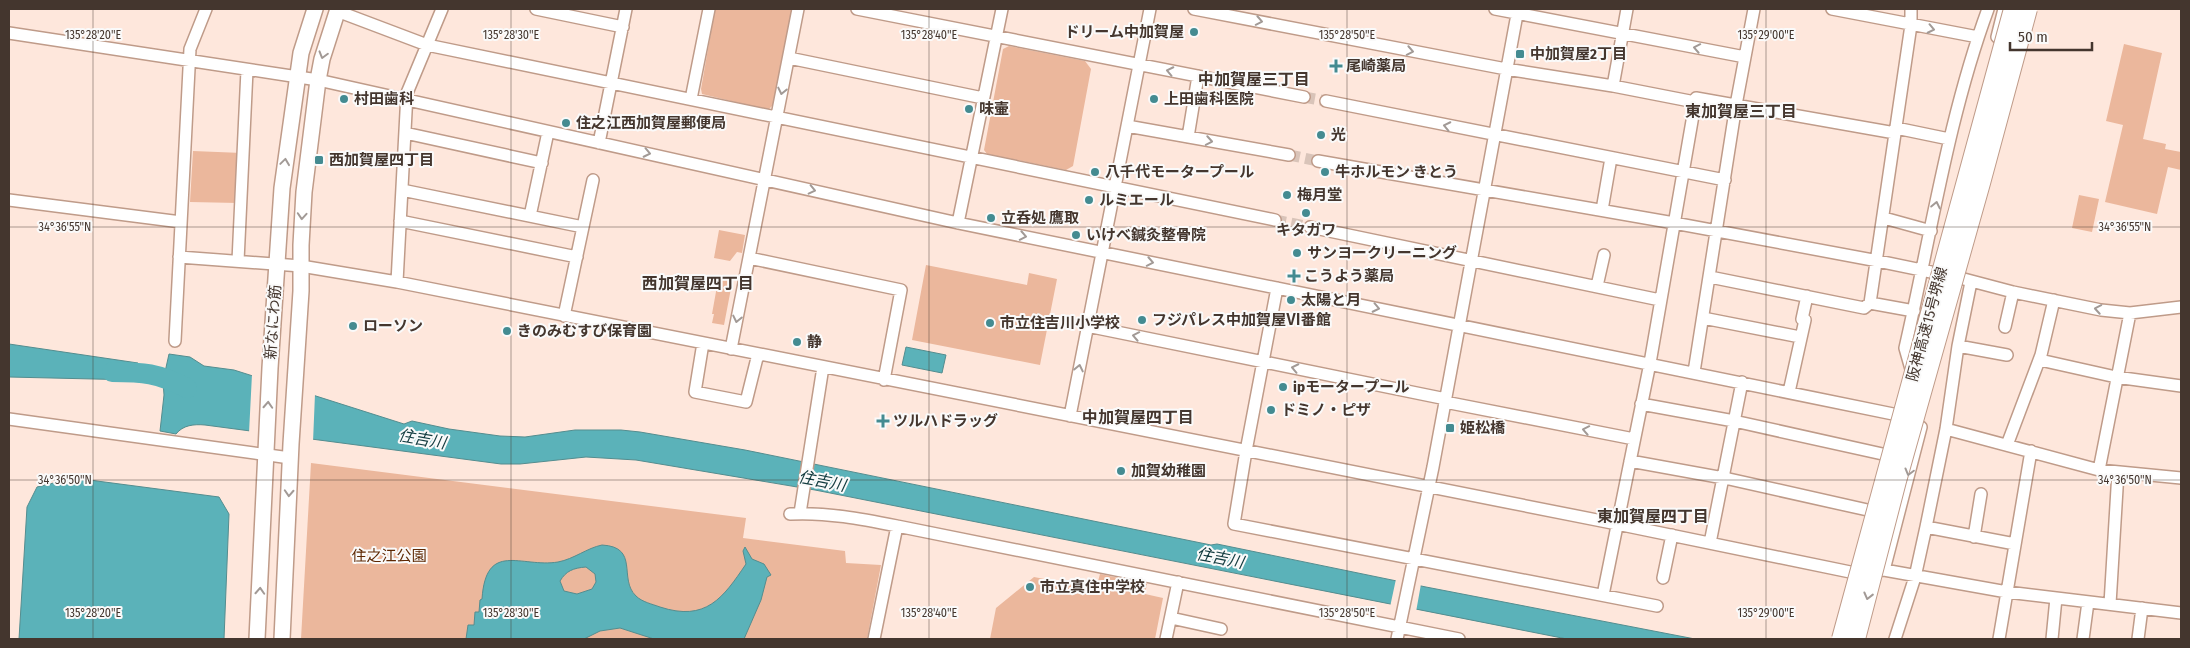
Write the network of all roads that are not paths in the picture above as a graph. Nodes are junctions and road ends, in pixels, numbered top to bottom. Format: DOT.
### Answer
graph roads {
  1 [pos="206,9"];
  2 [pos="315,9"];
  3 [pos="442,9"];
  4 [pos="536,9"];
  5 [pos="626,9"];
  6 [pos="709,9"];
  7 [pos="798,9"];
  8 [pos="857,9"];
  9 [pos="1002,9"];
  10 [pos="1150,9"];
  11 [pos="1194,9"];
  12 [pos="1495,9"];
  13 [pos="1626,9"];
  14 [pos="1754,9"];
  15 [pos="1832,9"];
  16 [pos="1911,9"];
  17 [pos="1988,9"];
  18 [pos="2004,9"];
  19 [pos="2013,9"];
  20 [pos="2030,9"];
  21 [pos="337,10"];
  22 [pos="1517,11"];
  23 [pos="1911,25"];
  24 [pos="623,26"];
  25 [pos="9,33"];
  26 [pos="1622,33"];
  27 [pos="996,37"];
  28 [pos="1978,37"];
  29 [pos="427,46"];
  30 [pos="1745,57"];
  31 [pos="788,58"];
  32 [pos="189,61"];
  33 [pos="1140,64"];
  34 [pos="1506,69"];
  35 [pos="247,70"];
  36 [pos="1198,76"];
  37 [pos="297,77"];
  38 [pos="318,80"];
  39 [pos="611,82"];
  40 [pos="1613,86"];
  41 [pos="1304,97"];
  42 [pos="983,98"];
  43 [pos="691,99"];
  44 [pos="407,101"];
  45 [pos="1326,101"];
  46 [pos="1695,102"];
  47 [pos="1736,105"];
  48 [pos="777,117"];
  49 [pos="1127,126"];
  50 [pos="1896,130"];
  51 [pos="548,132"];
  52 [pos="405,133"];
  53 [pos="1494,136"];
  54 [pos="1188,137"];
  55 [pos="1949,140"];
  56 [pos="599,143"];
  57 [pos="1289,155"];
  58 [pos="972,156"];
  59 [pos="1611,158"];
  60 [pos="1318,161"];
  61 [pos="542,163"];
  62 [pos="1683,172"];
  63 [pos="765,179"];
  64 [pos="593,180"];
  65 [pos="1725,180"];
  66 [pos="1115,187"];
  67 [pos="402,190"];
  68 [pos="1484,190"];
  69 [pos="9,200"];
  70 [pos="1602,210"];
  71 [pos="530,216"];
  72 [pos="1884,218"];
  73 [pos="400,220"];
  74 [pos="1275,220"];
  75 [pos="181,222"];
  76 [pos="1674,222"];
  77 [pos="958,223"];
  78 [pos="583,227"];
  79 [pos="1310,228"];
  80 [pos="1717,230"];
  81 [pos="1931,231"];
  82 [pos="1103,252"];
  83 [pos="1604,255"];
  84 [pos="577,257"];
  85 [pos="179,258"];
  86 [pos="749,258"];
  87 [pos="1471,260"];
  88 [pos="238,261"];
  89 [pos="1878,261"];
  90 [pos="278,264"];
  91 [pos="301,266"];
  92 [pos="1928,271"];
  93 [pos="1710,277"];
  94 [pos="1965,280"];
  95 [pos="397,282"];
  96 [pos="1598,286"];
  97 [pos="1277,288"];
  98 [pos="2013,292"];
  99 [pos="1807,296"];
  100 [pos="1660,300"];
  101 [pos="2054,300"];
  102 [pos="1870,303"];
  103 [pos="2181,307"];
  104 [pos="1914,311"];
  105 [pos="2130,313"];
  106 [pos="564,316"];
  107 [pos="1703,318"];
  108 [pos="1459,325"];
  109 [pos="1087,326"];
  110 [pos="2005,327"];
  111 [pos="1800,337"];
  112 [pos="175,341"];
  113 [pos="703,343"];
  114 [pos="1958,346"];
  115 [pos="730,349"];
  116 [pos="758,354"];
  117 [pos="2007,355"];
  118 [pos="2040,360"];
  119 [pos="1263,362"];
  120 [pos="1650,363"];
  121 [pos="823,367"];
  122 [pos="1911,369"];
  123 [pos="1694,372"];
  124 [pos="2116,377"];
  125 [pos="884,380"];
  126 [pos="1742,382"];
  127 [pos="2181,386"];
  128 [pos="1788,392"];
  129 [pos="1445,401"];
  130 [pos="1641,404"];
  131 [pos="1898,415"];
  132 [pos="1070,416"];
  133 [pos="9,419"];
  134 [pos="1734,421"];
  135 [pos="1946,429"];
  136 [pos="1634,439"];
  137 [pos="2008,444"];
  138 [pos="266,449"];
  139 [pos="1246,450"];
  140 [pos="290,451"];
  141 [pos="2031,451"];
  142 [pos="1887,455"];
  143 [pos="1630,461"];
  144 [pos="2099,470"];
  145 [pos="2118,472"];
  146 [pos="2181,478"];
  147 [pos="1722,479"];
  148 [pos="1428,487"];
  149 [pos="1981,494"];
  150 [pos="1872,511"];
  151 [pos="1617,524"];
  152 [pos="897,526"];
  153 [pos="1926,527"];
  154 [pos="1672,535"];
  155 [pos="1974,538"];
  156 [pos="1710,543"];
  157 [pos="2015,544"];
  158 [pos="1412,563"];
  159 [pos="1884,570"];
  160 [pos="1855,573"];
  161 [pos="1915,577"];
  162 [pos="1663,578"];
  163 [pos="1178,582"];
  164 [pos="2007,592"];
  165 [pos="1603,595"];
  166 [pos="2056,598"];
  167 [pos="2088,602"];
  168 [pos="2110,604"];
  169 [pos="1657,606"];
  170 [pos="2142,608"];
  171 [pos="2181,613"];
  172 [pos="1171,618"];
  173 [pos="1221,628"];
  174 [pos="1399,630"];
  175 [pos="257,639"];
  176 [pos="282,639"];
  177 [pos="874,639"];
  178 [pos="1166,639"];
  179 [pos="1459,639"];
  180 [pos="1834,639"];
  181 [pos="1841,639"];
  182 [pos="1856,639"];
  183 [pos="1895,639"];
  184 [pos="1999,639"];
  185 [pos="2052,639"];
  186 [pos="2083,639"];
  187 [pos="2138,639"];
  1 -- 32 [label="street"];
  2 -- 37 [label="main road, 新なにわ筋"];
  3 -- 29 [label="street"];
  4 -- 24 [label="street"];
  5 -- 24 [label="street"];
  6 -- 43 [label="street"];
  7 -- 31 [label="street"];
  8 -- 27 [label="street"];
  9 -- 27 [label="street"];
  10 -- 33 [label="street"];
  11 -- 34 [label="street, one-way"];
  12 -- 22 [label="street"];
  13 -- 26 [label="street"];
  14 -- 30 [label="street"];
  15 -- 23 [label="street"];
  16 -- 23 [label="street"];
  17 -- 28 [label="street"];
  18 -- 92 [label="street"];
  19 -- 181 [label="highway, 阪神高速15号堺線, bridge"];
  20 -- 94 [label="street"];
  20 -- 182 [label="highway, 阪神高速15号堺線, one-way, bridge"];
  21 -- 29 [label="street"];
  21 -- 38 [label="main road, 新なにわ筋, one-way"];
  22 -- 26 [label="street"];
  22 -- 34 [label="street"];
  23 -- 28 [label="street, one-way"];
  23 -- 50 [label="street"];
  24 -- 39 [label="street"];
  25 -- 32 [label="street"];
  30 -- 26 [label="street, one-way"];
  26 -- 40 [label="street"];
  27 -- 33 [label="street"];
  27 -- 42 [label="street"];
  28 -- 55 [label="street"];
  29 -- 39 [label="street"];
  29 -- 44 [label="street"];
  30 -- 47 [label="street"];
  31 -- 42 [label="street"];
  31 -- 48 [label="street, one-way"];
  32 -- 35 [label="street"];
  32 -- 75 [label="street"];
  36 -- 33 [label="street, one-way"];
  33 -- 49 [label="street"];
  34 -- 40 [label="street"];
  34 -- 53 [label="street"];
  35 -- 37 [label="street"];
  35 -- 88 [label="street"];
  36 -- 41 [label="street"];
  36 -- 54 [label="street"];
  37 -- 38 [label="street"];
  90 -- 37 [label="main road, 新なにわ筋, one-way"];
  38 -- 44 [label="street"];
  38 -- 91 [label="main road, 新なにわ筋, one-way"];
  39 -- 43 [label="street"];
  39 -- 56 [label="street"];
  40 -- 46 [label="street"];
  42 -- 58 [label="street"];
  43 -- 48 [label="street"];
  44 -- 51 [label="street"];
  44 -- 52 [label="street"];
  53 -- 45 [label="street, one-way"];
  46 -- 47 [label="street"];
  46 -- 62 [label="street"];
  47 -- 50 [label="street"];
  47 -- 65 [label="street"];
  48 -- 58 [label="street"];
  48 -- 63 [label="street"];
  49 -- 54 [label="street"];
  49 -- 66 [label="street"];
  50 -- 55 [label="street"];
  50 -- 72 [label="street"];
  51 -- 56 [label="street"];
  51 -- 61 [label="street"];
  52 -- 61 [label="street"];
  52 -- 67 [label="street"];
  53 -- 59 [label="street"];
  53 -- 68 [label="street"];
  54 -- 57 [label="street, one-way"];
  81 -- 55 [label="street, one-way"];
  56 -- 63 [label="street, one-way"];
  58 -- 66 [label="street"];
  58 -- 77 [label="street"];
  59 -- 62 [label="street"];
  59 -- 70 [label="street"];
  60 -- 68 [label="street"];
  61 -- 71 [label="street"];
  62 -- 65 [label="street"];
  62 -- 76 [label="street"];
  63 -- 77 [label="street, one-way"];
  63 -- 86 [label="street"];
  64 -- 78 [label="street"];
  65 -- 80 [label="street"];
  66 -- 74 [label="street"];
  66 -- 82 [label="street"];
  67 -- 71 [label="street"];
  67 -- 73 [label="street"];
  68 -- 70 [label="street"];
  68 -- 87 [label="street"];
  69 -- 75 [label="street"];
  70 -- 76 [label="street"];
  71 -- 78 [label="street"];
  72 -- 81 [label="street"];
  72 -- 89 [label="street"];
  73 -- 84 [label="street"];
  73 -- 95 [label="street"];
  75 -- 85 [label="street"];
  76 -- 80 [label="street"];
  76 -- 100 [label="street"];
  77 -- 82 [label="street, one-way"];
  78 -- 84 [label="street"];
  79 -- 87 [label="street"];
  80 -- 89 [label="street"];
  80 -- 93 [label="street"];
  81 -- 92 [label="street"];
  82 -- 97 [label="street, one-way"];
  82 -- 109 [label="street"];
  83 -- 96 [label="street"];
  84 -- 106 [label="street"];
  85 -- 88 [label="street"];
  85 -- 112 [label="street"];
  86 -- 115 [label="street, one-way"];
  86 -- 125 [label="street"];
  87 -- 96 [label="street"];
  87 -- 108 [label="street"];
  88 -- 90 [label="street"];
  89 -- 92 [label="street"];
  89 -- 102 [label="street"];
  90 -- 91 [label="street"];
  138 -- 90 [label="main road, 新なにわ筋, one-way"];
  91 -- 95 [label="street"];
  91 -- 140 [label="main road, 新なにわ筋"];
  92 -- 94 [label="street"];
  92 -- 104 [label="street"];
  92 -- 122 [label="street"];
  93 -- 99 [label="street"];
  93 -- 107 [label="street"];
  94 -- 98 [label="street"];
  94 -- 114 [label="street"];
  94 -- 159 [label="street, one-way"];
  95 -- 106 [label="street"];
  96 -- 100 [label="street"];
  97 -- 108 [label="street, one-way"];
  97 -- 119 [label="street"];
  98 -- 101 [label="street"];
  98 -- 110 [label="street"];
  99 -- 102 [label="street"];
  99 -- 111 [label="street"];
  100 -- 120 [label="street"];
  105 -- 101 [label="street, one-way"];
  101 -- 118 [label="street"];
  102 -- 104 [label="street"];
  103 -- 105 [label="street"];
  104 -- 122 [label="street"];
  105 -- 124 [label="street"];
  106 -- 113 [label="street"];
  107 -- 111 [label="street"];
  107 -- 123 [label="street"];
  108 -- 120 [label="street"];
  108 -- 129 [label="street"];
  119 -- 109 [label="street, one-way"];
  132 -- 109 [label="street, one-way"];
  111 -- 128 [label="street"];
  113 -- 115 [label="street"];
  113 -- 116 [label="street"];
  114 -- 117 [label="street"];
  114 -- 135 [label="street"];
  115 -- 116 [label="street"];
  116 -- 121 [label="street"];
  118 -- 124 [label="street"];
  118 -- 137 [label="street"];
  129 -- 119 [label="street, one-way"];
  119 -- 139 [label="street"];
  120 -- 123 [label="street"];
  120 -- 130 [label="street"];
  121 -- 125 [label="street"];
  121 -- 152 [label="street"];
  122 -- 131 [label="street"];
  123 -- 126 [label="street"];
  124 -- 127 [label="street"];
  124 -- 144 [label="street"];
  125 -- 132 [label="street"];
  126 -- 128 [label="street"];
  126 -- 134 [label="street"];
  128 -- 131 [label="street"];
  136 -- 129 [label="street, one-way"];
  129 -- 148 [label="street"];
  130 -- 134 [label="street"];
  130 -- 136 [label="street"];
  131 -- 142 [label="street"];
  132 -- 139 [label="street"];
  133 -- 138 [label="street"];
  134 -- 142 [label="street"];
  134 -- 147 [label="street"];
  135 -- 137 [label="street"];
  135 -- 153 [label="street"];
  136 -- 143 [label="street"];
  137 -- 141 [label="street"];
  138 -- 140 [label="street"];
  175 -- 138 [label="main road, 新なにわ筋, one-way"];
  139 -- 148 [label="street"];
  139 -- 158 [label="street"];
  140 -- 176 [label="main road, 新なにわ筋, one-way"];
  141 -- 144 [label="street"];
  141 -- 157 [label="street"];
  142 -- 150 [label="street"];
  143 -- 147 [label="street"];
  143 -- 151 [label="street"];
  144 -- 145 [label="street"];
  145 -- 146 [label="street"];
  145 -- 168 [label="street"];
  147 -- 150 [label="street"];
  147 -- 156 [label="street"];
  148 -- 151 [label="street"];
  148 -- 158 [label="street"];
  149 -- 155 [label="street"];
  150 -- 160 [label="street"];
  151 -- 154 [label="street"];
  151 -- 165 [label="street"];
  152 -- 163 [label="street"];
  152 -- 177 [label="street"];
  153 -- 155 [label="street"];
  153 -- 161 [label="street"];
  154 -- 156 [label="street"];
  154 -- 162 [label="street"];
  155 -- 157 [label="street"];
  156 -- 160 [label="street"];
  157 -- 164 [label="street"];
  158 -- 165 [label="street"];
  158 -- 174 [label="street"];
  159 -- 160 [label="street"];
  159 -- 161 [label="street"];
  160 -- 180 [label="street"];
  161 -- 164 [label="street"];
  161 -- 183 [label="street"];
  163 -- 172 [label="street"];
  163 -- 174 [label="street"];
  164 -- 166 [label="street"];
  164 -- 184 [label="street"];
  165 -- 169 [label="street"];
  166 -- 167 [label="street"];
  166 -- 185 [label="street"];
  167 -- 168 [label="street"];
  167 -- 186 [label="street"];
  168 -- 170 [label="street"];
  170 -- 171 [label="street"];
  170 -- 187 [label="street"];
  172 -- 173 [label="street"];
  172 -- 178 [label="street"];
  174 -- 179 [label="street"];
}
